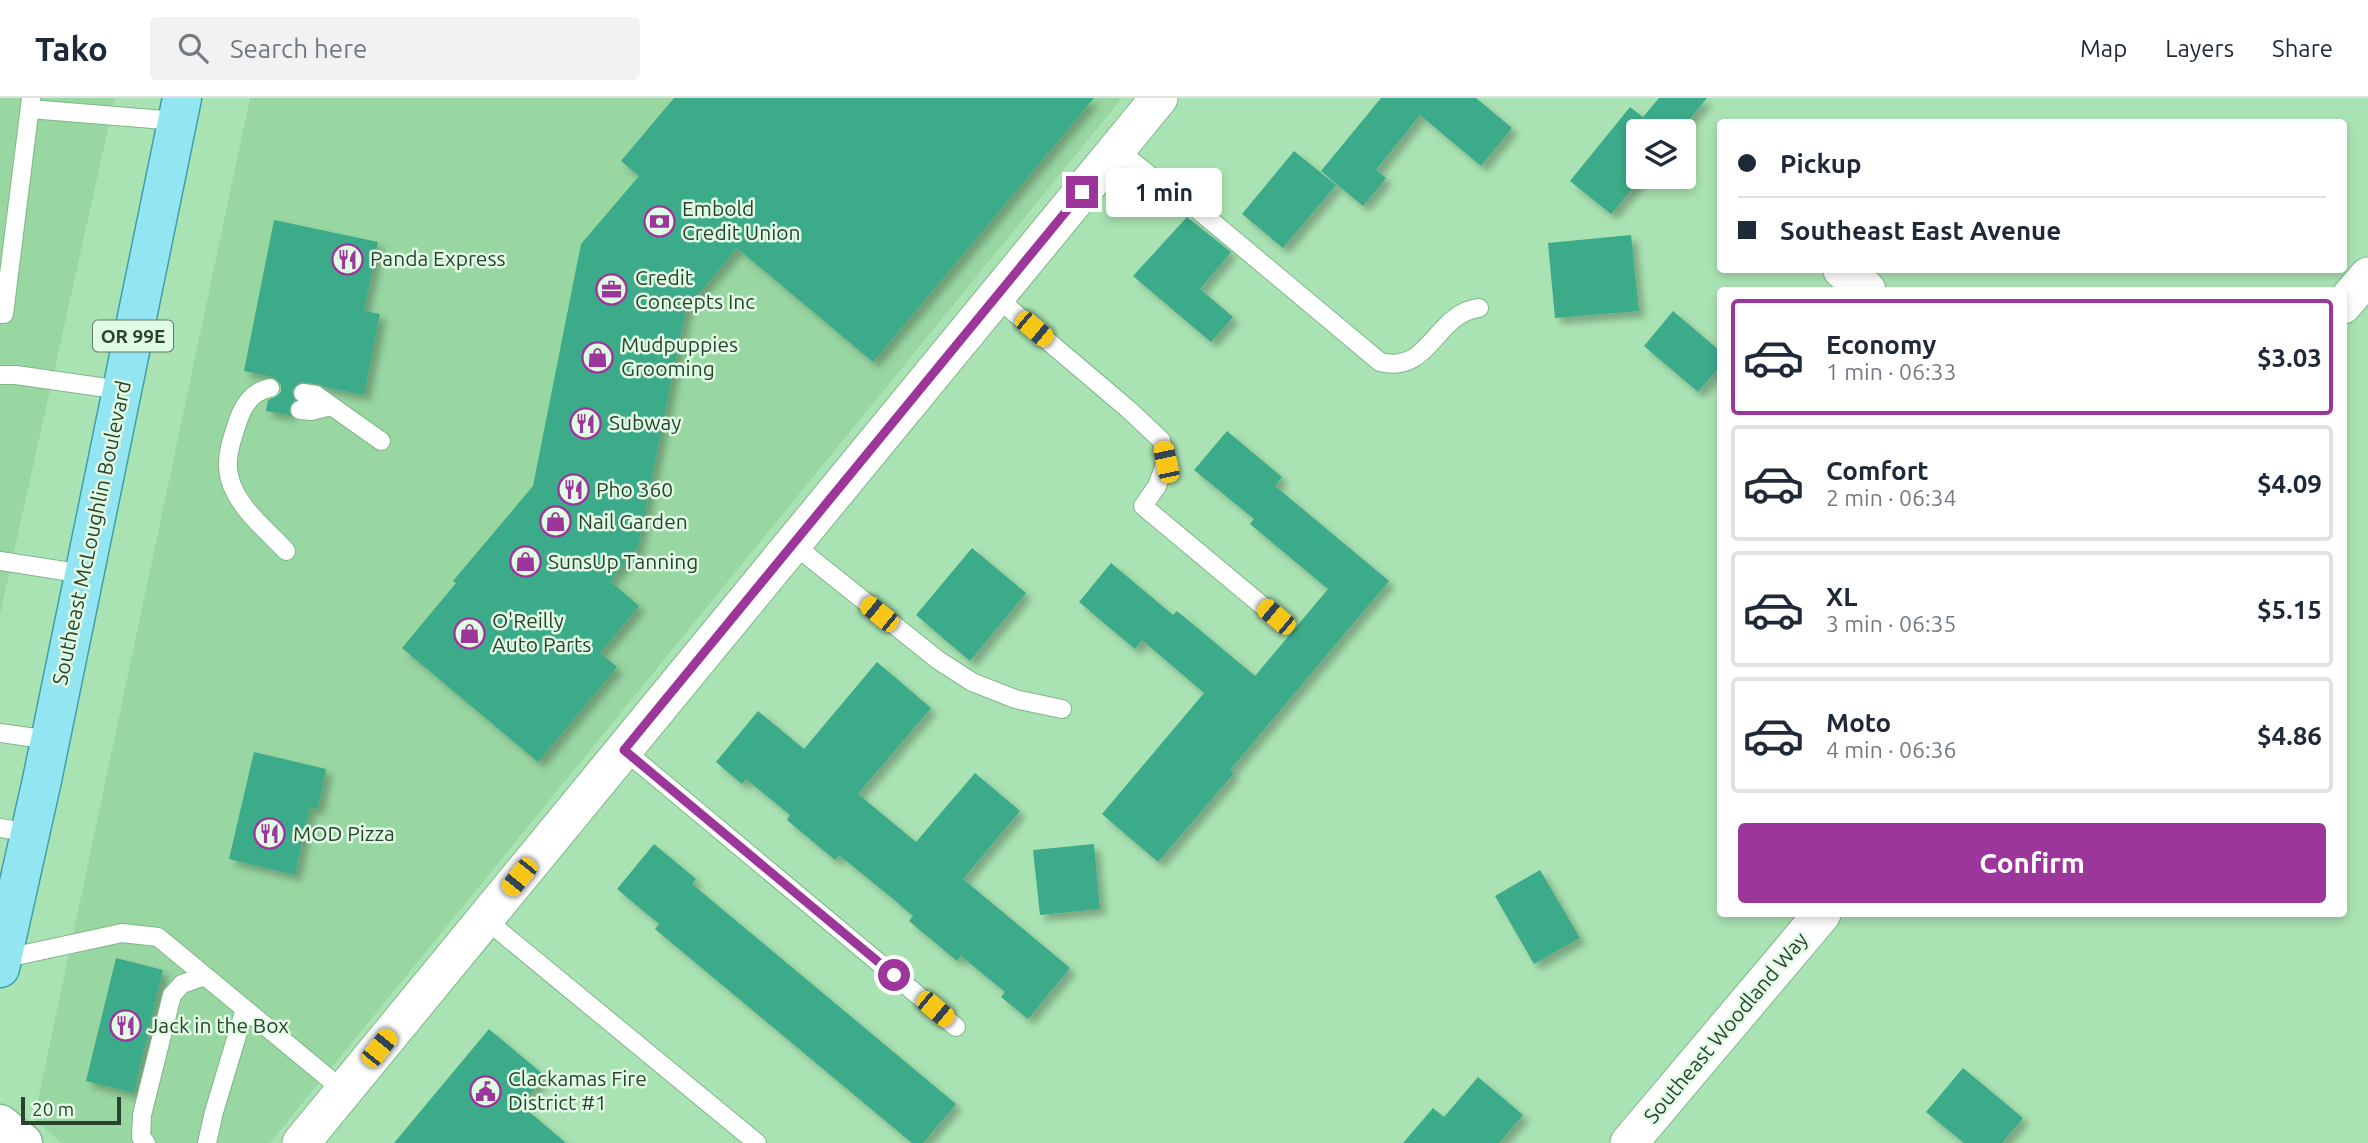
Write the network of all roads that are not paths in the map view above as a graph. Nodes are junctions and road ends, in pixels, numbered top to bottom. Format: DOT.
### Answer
graph roads {
  1 [pos="1159,98"];
  2 [pos="30,104"];
  3 [pos="179,109"];
  4 [pos="1117,149"];
  5 [pos="1846,273"];
  6 [pos="2368,276"];
  7 [pos="1863,287"];
  8 [pos="996,297"];
  9 [pos="2347,300"];
  10 [pos="1479,308"];
  11 [pos="0,314"];
  12 [pos="0,375"];
  13 [pos="121,390"];
  14 [pos="269,396"];
  15 [pos="301,401"];
  16 [pos="380,441"];
  17 [pos="793,544"];
  18 [pos="286,551"];
  19 [pos="0,561"];
  20 [pos="84,574"];
  21 [pos="1276,617"];
  22 [pos="1062,709"];
  23 [pos="0,733"];
  24 [pos="50,740"];
  25 [pos="624,750"];
  26 [pos="15,830"];
  27 [pos="1819,917"];
  28 [pos="485,919"];
  29 [pos="1,963"];
  30 [pos="205,976"];
  31 [pos="245,1009"];
  32 [pos="956,1027"];
  33 [pos="344,1091"];
  34 [pos="0,1124"];
  35 [pos="23,1143"];
  36 [pos="146,1143"];
  37 [pos="207,1143"];
  38 [pos="301,1143"];
  39 [pos="757,1143"];
  40 [pos="1629,1143"];
  1 -- 4 [label="street"];
  2 -- 3 [label="lane"];
  2 -- 11 [label="lane"];
  3 -- 13 [label="main road, Southeast McLoughlin Boulevard / OR 99E"];
  4 -- 8 [label="street"];
  4 -- 10 [label="lane"];
  5 -- 7 [label="street"];
  6 -- 9 [label="street"];
  8 -- 17 [label="street"];
  8 -- 21 [label="lane"];
  12 -- 13 [label="lane"];
  13 -- 20 [label="main road, Southeast McLoughlin Boulevard / OR 99E"];
  14 -- 18 [label="lane"];
  15 -- 16 [label="lane"];
  17 -- 22 [label="lane"];
  17 -- 25 [label="street"];
  19 -- 20 [label="lane"];
  20 -- 24 [label="main road, Southeast McLoughlin Boulevard / OR 99E"];
  23 -- 24 [label="lane"];
  24 -- 26 [label="main road, Southeast McLoughlin Boulevard / OR 99E"];
  25 -- 28 [label="street"];
  25 -- 32 [label="lane"];
  26 -- 29 [label="main road, Southeast McLoughlin Boulevard / OR 99E"];
  27 -- 40 [label="street, Southeast Woodland Way"];
  28 -- 33 [label="street"];
  28 -- 39 [label="lane"];
  29 -- 30 [label="lane"];
  30 -- 31 [label="lane"];
  30 -- 36 [label="lane"];
  31 -- 33 [label="lane"];
  31 -- 37 [label="lane"];
  33 -- 38 [label="street"];
  34 -- 35 [label="street"];
}
